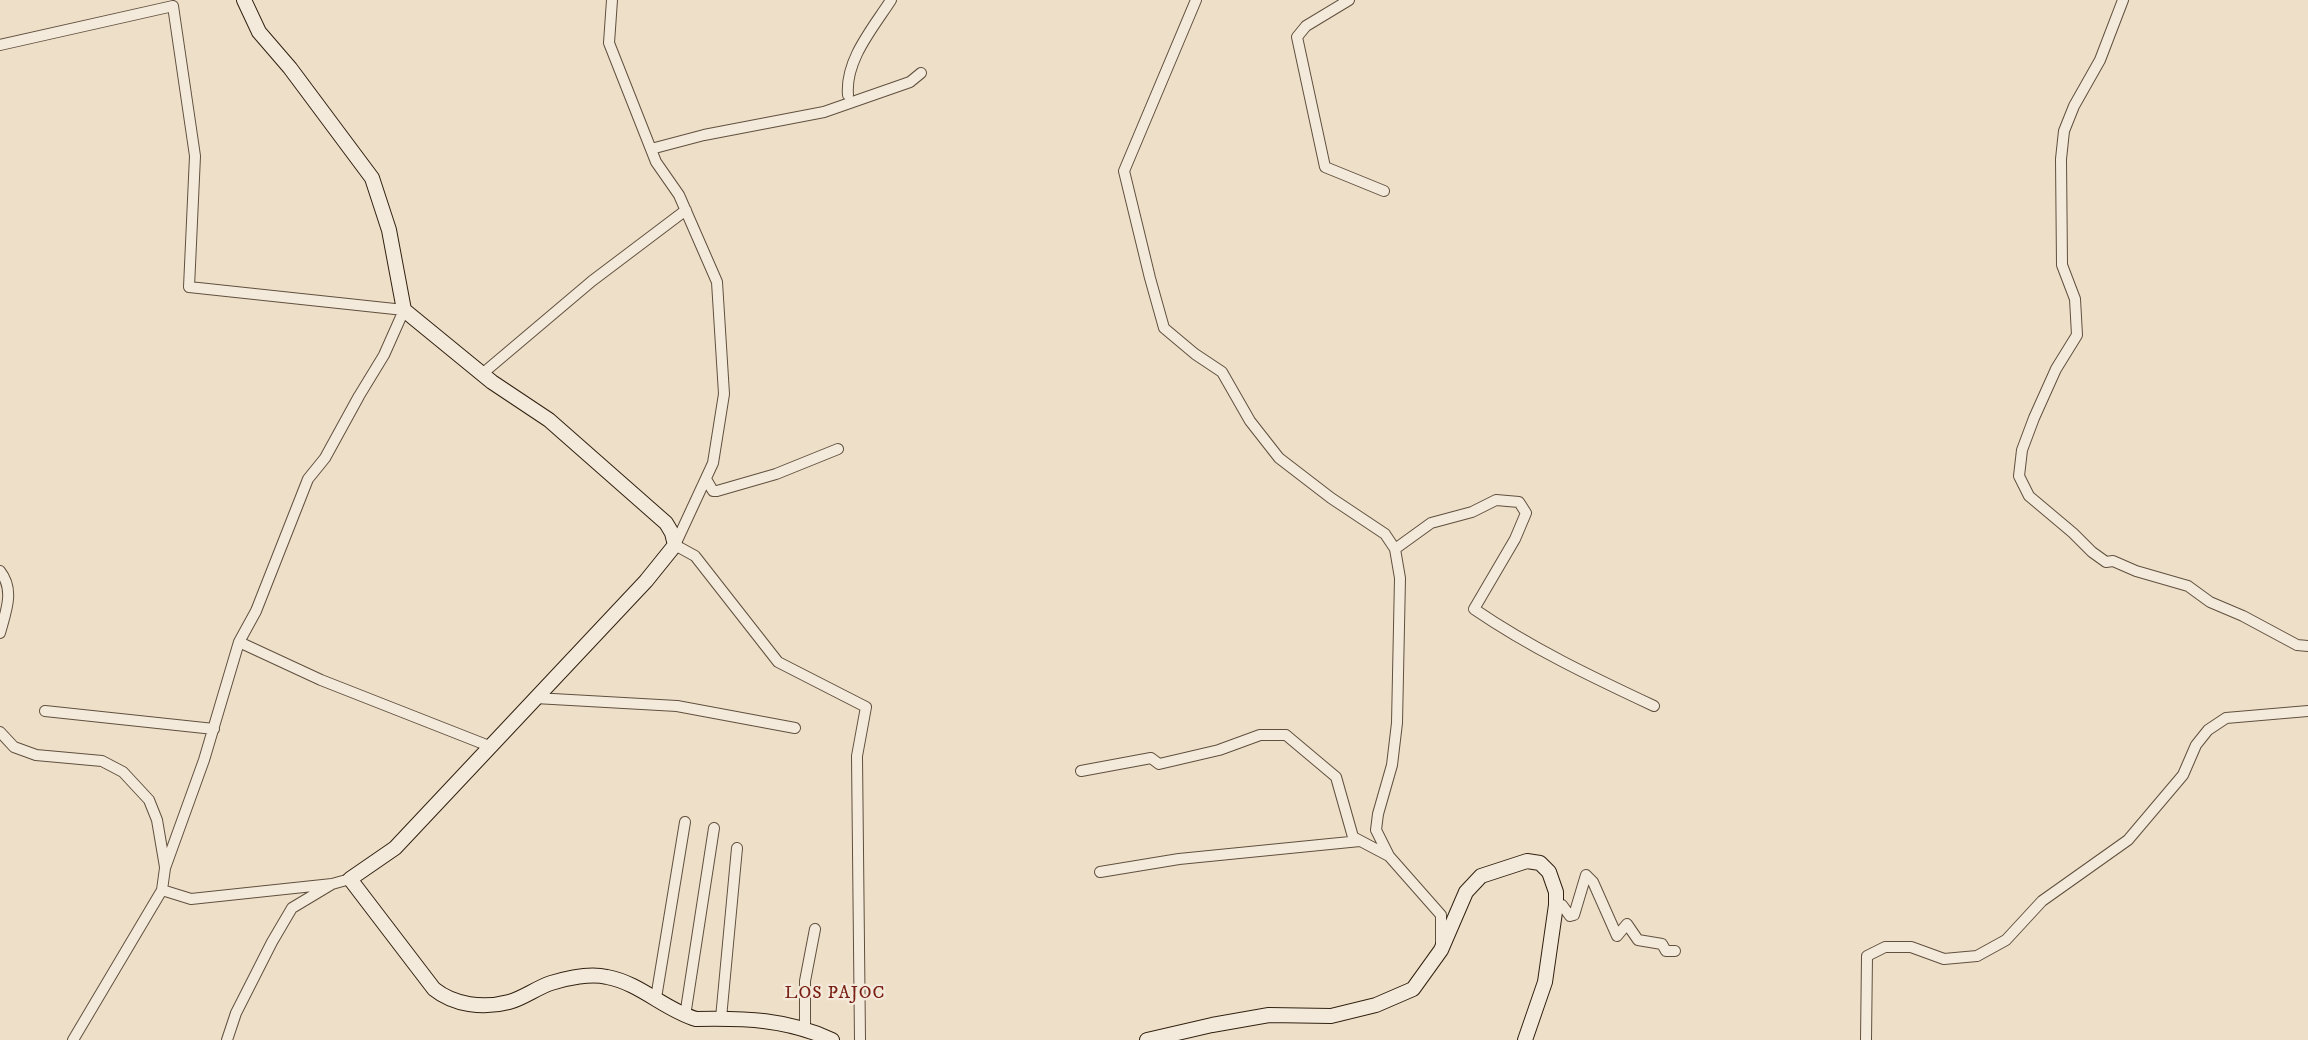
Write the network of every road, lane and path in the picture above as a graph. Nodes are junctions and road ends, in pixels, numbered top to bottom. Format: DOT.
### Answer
graph roads {
  1 [pos="244,0"];
  2 [pos="612,0"];
  3 [pos="891,0"];
  4 [pos="1196,0"];
  5 [pos="1349,0"];
  6 [pos="2123,0"];
  7 [pos="0,45"];
  8 [pos="921,73"];
  9 [pos="848,95"];
  10 [pos="651,150"];
  11 [pos="1384,191"];
  12 [pos="686,210"];
  13 [pos="404,310"];
  14 [pos="482,374"];
  15 [pos="838,449"];
  16 [pos="706,479"];
  17 [pos="675,545"];
  18 [pos="1395,548"];
  19 [pos="0,571"];
  20 [pos="0,632"];
  21 [pos="239,642"];
  22 [pos="2308,646"];
  23 [pos="535,698"];
  24 [pos="1654,706"];
  25 [pos="45,711"];
  26 [pos="2308,711"];
  27 [pos="214,728"];
  28 [pos="795,728"];
  29 [pos="0,732"];
  30 [pos="490,746"];
  31 [pos="1081,771"];
  32 [pos="685,822"];
  33 [pos="714,828"];
  34 [pos="1360,841"];
  35 [pos="737,848"];
  36 [pos="1389,856"];
  37 [pos="165,868"];
  38 [pos="1100,872"];
  39 [pos="350,879"];
  40 [pos="332,884"];
  41 [pos="162,890"];
  42 [pos="1556,905"];
  43 [pos="816,929"];
  44 [pos="1440,950"];
  45 [pos="1675,951"];
  46 [pos="656,998"];
  47 [pos="685,1016"];
  48 [pos="721,1018"];
  49 [pos="805,1028"];
  50 [pos="73,1040"];
  51 [pos="227,1040"];
  52 [pos="832,1040"];
  53 [pos="860,1040"];
  54 [pos="1147,1040"];
  55 [pos="1525,1040"];
  56 [pos="1866,1040"];
  1 -- 13 [label="street"];
  2 -- 10 [label="street"];
  3 -- 9 [label="street"];
  4 -- 18 [label="street"];
  5 -- 11 [label="street"];
  6 -- 22 [label="street"];
  7 -- 13 [label="street"];
  8 -- 10 [label="street"];
  10 -- 12 [label="street"];
  12 -- 14 [label="street"];
  12 -- 16 [label="street"];
  13 -- 14 [label="street"];
  13 -- 21 [label="street"];
  14 -- 17 [label="street"];
  15 -- 16 [label="street"];
  16 -- 17 [label="street"];
  17 -- 23 [label="street"];
  17 -- 53 [label="street"];
  18 -- 24 [label="street"];
  18 -- 36 [label="street"];
  19 -- 20 [label="street"];
  21 -- 27 [label="street"];
  21 -- 30 [label="street"];
  23 -- 28 [label="street"];
  23 -- 30 [label="street"];
  25 -- 27 [label="street"];
  26 -- 56 [label="street"];
  27 -- 37 [label="street"];
  29 -- 37 [label="street"];
  30 -- 39 [label="street"];
  31 -- 34 [label="street"];
  32 -- 46 [label="street"];
  33 -- 47 [label="street"];
  34 -- 36 [label="street"];
  34 -- 38 [label="street"];
  35 -- 48 [label="street"];
  36 -- 44 [label="street"];
  37 -- 41 [label="street"];
  39 -- 40 [label="street"];
  39 -- 46 [label="street"];
  40 -- 41 [label="street"];
  40 -- 51 [label="street"];
  41 -- 50 [label="street"];
  42 -- 44 [label="street"];
  42 -- 45 [label="street"];
  42 -- 55 [label="street"];
  43 -- 49 [label="street"];
  44 -- 54 [label="street"];
  46 -- 47 [label="street"];
  47 -- 48 [label="street"];
  48 -- 49 [label="street"];
  49 -- 52 [label="street"];
}
